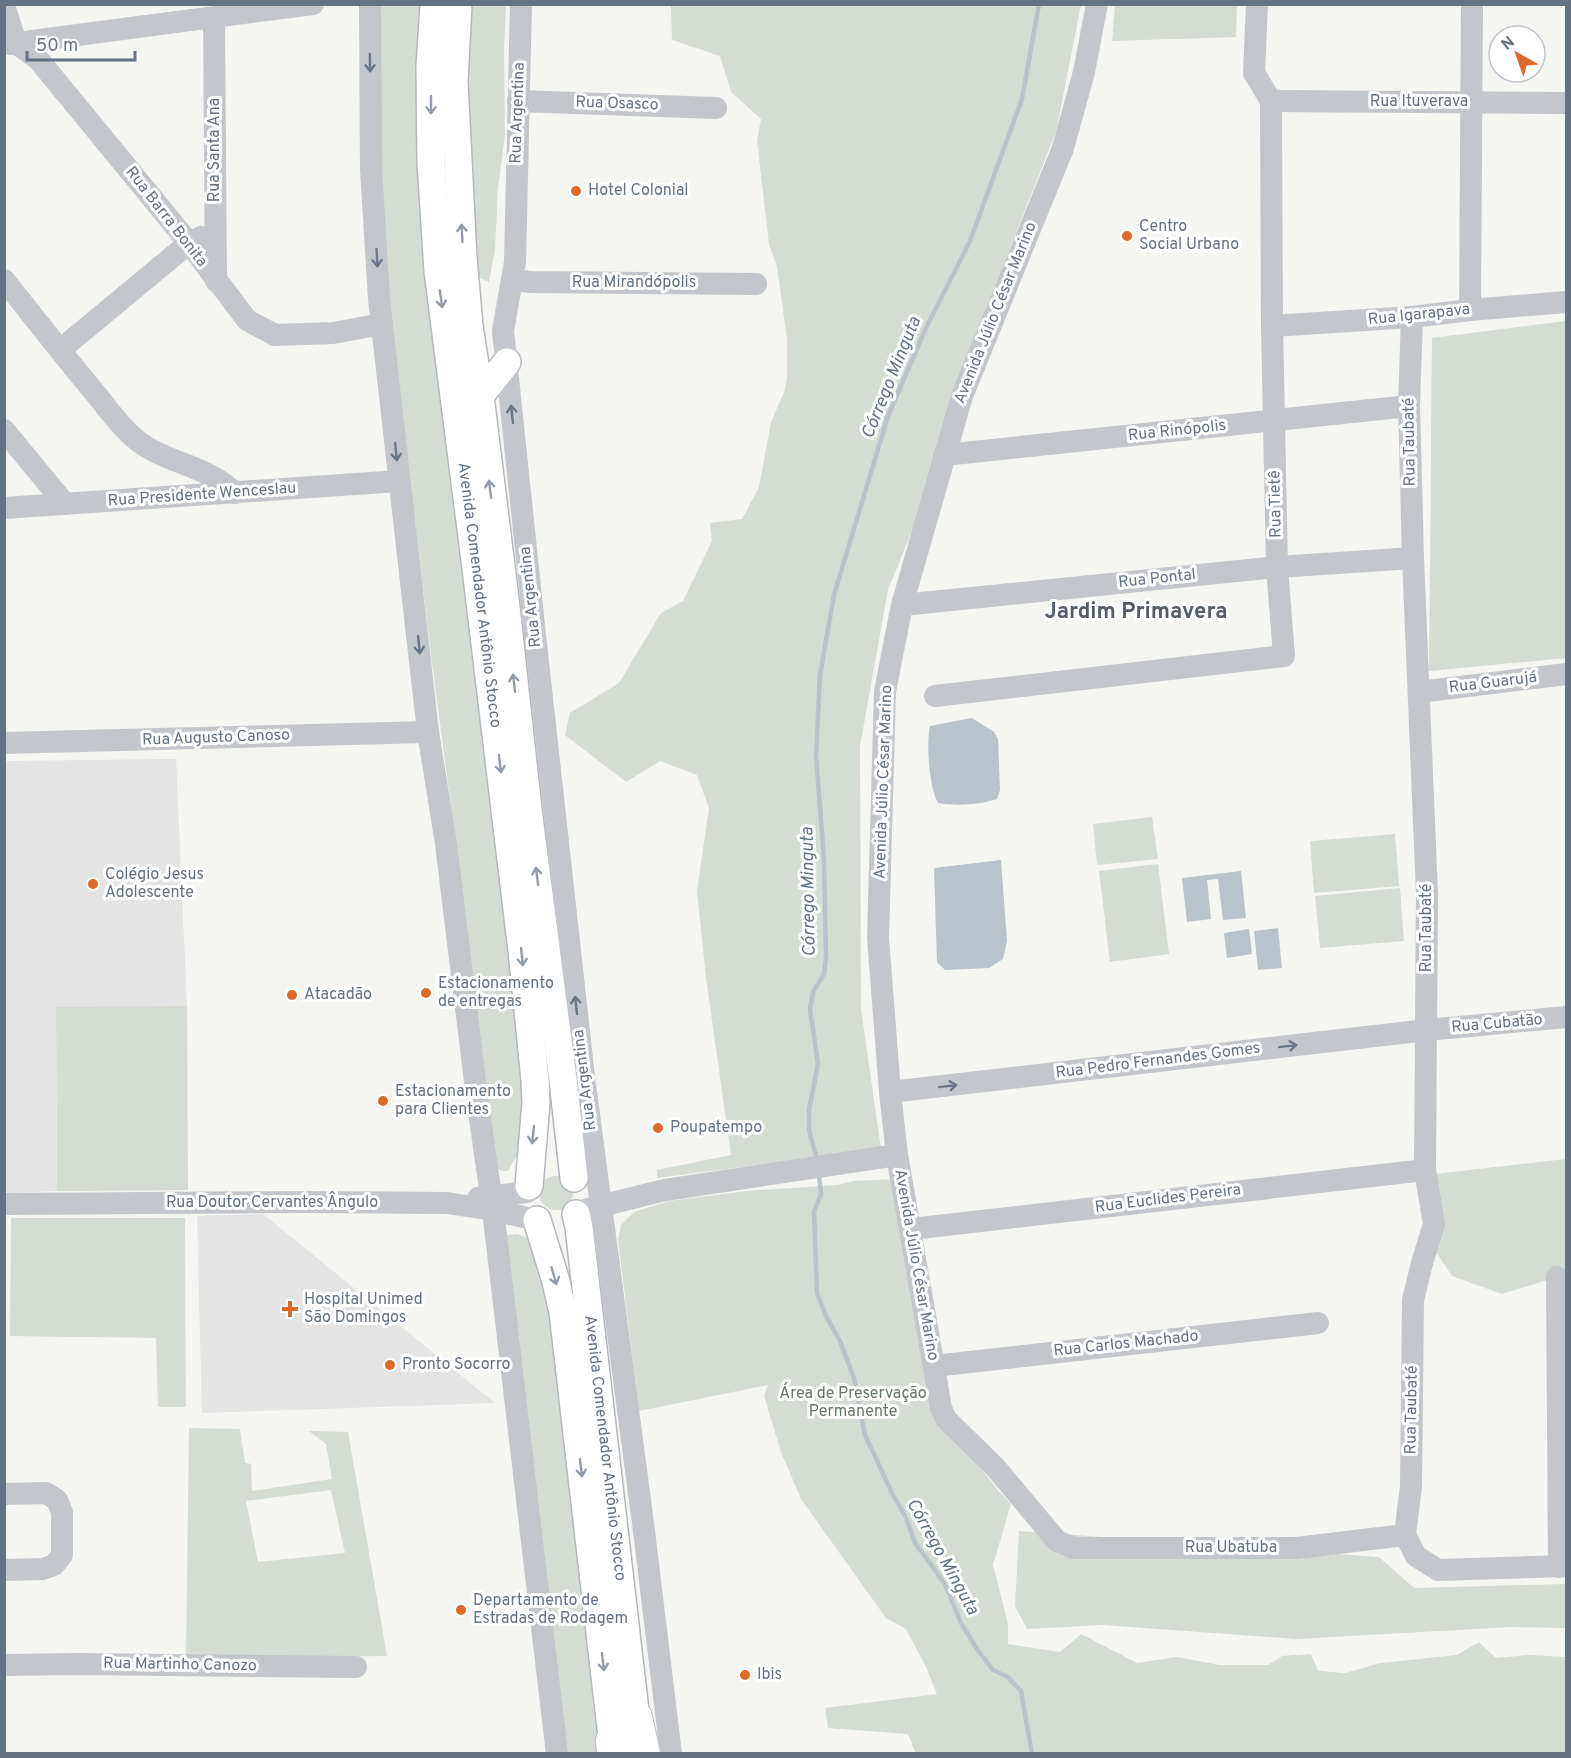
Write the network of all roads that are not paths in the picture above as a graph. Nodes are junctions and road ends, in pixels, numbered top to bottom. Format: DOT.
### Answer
graph roads {
  1 [pos="313,4"];
  2 [pos="370,4"];
  3 [pos="434,4"];
  4 [pos="458,4"];
  5 [pos="521,4"];
  6 [pos="1097,4"];
  7 [pos="1257,4"];
  8 [pos="1472,4"];
  9 [pos="4,5"];
  10 [pos="214,18"];
  11 [pos="10,43"];
  12 [pos="518,100"];
  13 [pos="1271,101"];
  14 [pos="1471,102"];
  15 [pos="1566,103"];
  16 [pos="716,108"];
  17 [pos="215,218"];
  18 [pos="189,243"];
  19 [pos="4,280"];
  20 [pos="512,280"];
  21 [pos="216,281"];
  22 [pos="756,284"];
  23 [pos="1566,302"];
  24 [pos="1470,310"];
  25 [pos="1412,317"];
  26 [pos="382,324"];
  27 [pos="1272,326"];
  28 [pos="60,350"];
  29 [pos="507,362"];
  30 [pos="480,396"];
  31 [pos="1409,406"];
  32 [pos="1274,422"];
  33 [pos="4,430"];
  34 [pos="944,455"];
  35 [pos="399,481"];
  36 [pos="235,493"];
  37 [pos="65,504"];
  38 [pos="4,508"];
  39 [pos="1413,558"];
  40 [pos="1277,567"];
  41 [pos="902,605"];
  42 [pos="1566,674"];
  43 [pos="1419,692"];
  44 [pos="935,696"];
  45 [pos="428,732"];
  46 [pos="4,742"];
  47 [pos="1566,1017"];
  48 [pos="1427,1030"];
  49 [pos="890,1092"];
  50 [pos="897,1155"];
  51 [pos="1425,1170"];
  52 [pos="528,1189"];
  53 [pos="584,1197"];
  54 [pos="491,1203"];
  55 [pos="4,1204"];
  56 [pos="537,1220"];
  57 [pos="911,1229"];
  58 [pos="1557,1277"];
  59 [pos="1318,1323"];
  60 [pos="934,1366"];
  61 [pos="942,1408"];
  62 [pos="4,1494"];
  63 [pos="1405,1535"];
  64 [pos="1563,1566"];
  65 [pos="4,1570"];
  66 [pos="4,1665"];
  67 [pos="356,1667"];
  68 [pos="636,1717"];
  69 [pos="613,1749"];
  70 [pos="557,1754"];
  71 [pos="642,1754"];
  72 [pos="670,1754"];
  1 -- 10 [label="street"];
  2 -- 26 [label="street, one-way"];
  3 -- 52 [label="main road, Avenida Comendador Antônio Stocco, one-way"];
  30 -- 4 [label="main road, Avenida Comendador Antônio Stocco, one-way"];
  5 -- 12 [label="street, Rua Argentina"];
  6 -- 34 [label="street, Avenida Júlio César Marino"];
  7 -- 13 [label="street"];
  8 -- 14 [label="street"];
  9 -- 11 [label="street"];
  10 -- 11 [label="street"];
  10 -- 17 [label="street, Rua Santa Ana"];
  11 -- 18 [label="street, Rua Barra Bonita"];
  12 -- 16 [label="street, Rua Osasco"];
  12 -- 20 [label="street, Rua Argentina"];
  13 -- 14 [label="street, Rua Ituverava"];
  13 -- 27 [label="street, Rua Tietê"];
  14 -- 15 [label="street, Rua Ituverava"];
  14 -- 24 [label="street"];
  17 -- 18 [label="street"];
  17 -- 21 [label="street, Rua Santa Ana"];
  18 -- 21 [label="street, Rua Barra Bonita"];
  18 -- 28 [label="street"];
  19 -- 28 [label="street"];
  20 -- 22 [label="street, Rua Mirandópolis"];
  20 -- 29 [label="street, Rua Argentina"];
  21 -- 26 [label="street, Rua Barra Bonita"];
  23 -- 24 [label="street, Rua Igarapava"];
  24 -- 25 [label="street, Rua Igarapava"];
  25 -- 27 [label="street, Rua Igarapava"];
  25 -- 31 [label="street, Rua Taubaté"];
  26 -- 35 [label="street, one-way"];
  27 -- 32 [label="street, Rua Tietê"];
  28 -- 36 [label="street"];
  29 -- 30 [label="main road"];
  53 -- 29 [label="street, Rua Argentina, one-way"];
  53 -- 30 [label="main road, Avenida Comendador Antônio Stocco, one-way"];
  31 -- 32 [label="street, Rua Rinópolis"];
  31 -- 39 [label="street, Rua Taubaté"];
  32 -- 34 [label="street, Rua Rinópolis"];
  32 -- 40 [label="street, Rua Tietê"];
  33 -- 37 [label="street"];
  34 -- 41 [label="street, Avenida Júlio César Marino"];
  35 -- 36 [label="street, Rua Presidente Wenceslau"];
  35 -- 45 [label="street, one-way"];
  36 -- 37 [label="street, Rua Presidente Wenceslau"];
  37 -- 38 [label="street, Rua Presidente Wenceslau"];
  39 -- 40 [label="street, Rua Pontal"];
  39 -- 43 [label="street, Rua Taubaté"];
  40 -- 41 [label="street, Rua Pontal"];
  40 -- 44 [label="street, Rua Tietê"];
  41 -- 49 [label="street, Avenida Júlio César Marino"];
  42 -- 43 [label="street, Rua Guarujá"];
  43 -- 48 [label="street, Rua Taubaté"];
  45 -- 46 [label="street, Rua Augusto Canoso"];
  45 -- 54 [label="street"];
  47 -- 48 [label="street, Rua Cubatão"];
  49 -- 48 [label="street, Rua Pedro Fernandes Gomes, one-way"];
  48 -- 51 [label="street, Rua Taubaté"];
  49 -- 50 [label="street, Avenida Júlio César Marino"];
  50 -- 53 [label="street"];
  50 -- 57 [label="street, Avenida Júlio César Marino"];
  51 -- 57 [label="street, Rua Euclides Pereira"];
  51 -- 63 [label="street, Rua Taubaté"];
  52 -- 53 [label="main road"];
  52 -- 54 [label="street"];
  52 -- 56 [label="main road"];
  53 -- 56 [label="main road"];
  53 -- 68 [label="main road, Avenida Comendador Antônio Stocco"];
  53 -- 72 [label="street, Rua Argentina"];
  54 -- 55 [label="street, Rua Doutor Cervantes Ângulo"];
  54 -- 56 [label="street, Rua Doutor Cervantes Ângulo"];
  54 -- 70 [label="street"];
  56 -- 69 [label="main road, Avenida Comendador Antônio Stocco, one-way"];
  57 -- 60 [label="street, Avenida Júlio César Marino"];
  58 -- 64 [label="street"];
  59 -- 60 [label="street, Rua Carlos Machado"];
  60 -- 61 [label="street, Avenida Júlio César Marino"];
  61 -- 63 [label="street, Rua Ubatuba"];
  62 -- 65 [label="street"];
  63 -- 64 [label="street"];
  66 -- 67 [label="street, Rua Martinho Canozo"];
  68 -- 71 [label="highway"];
}
